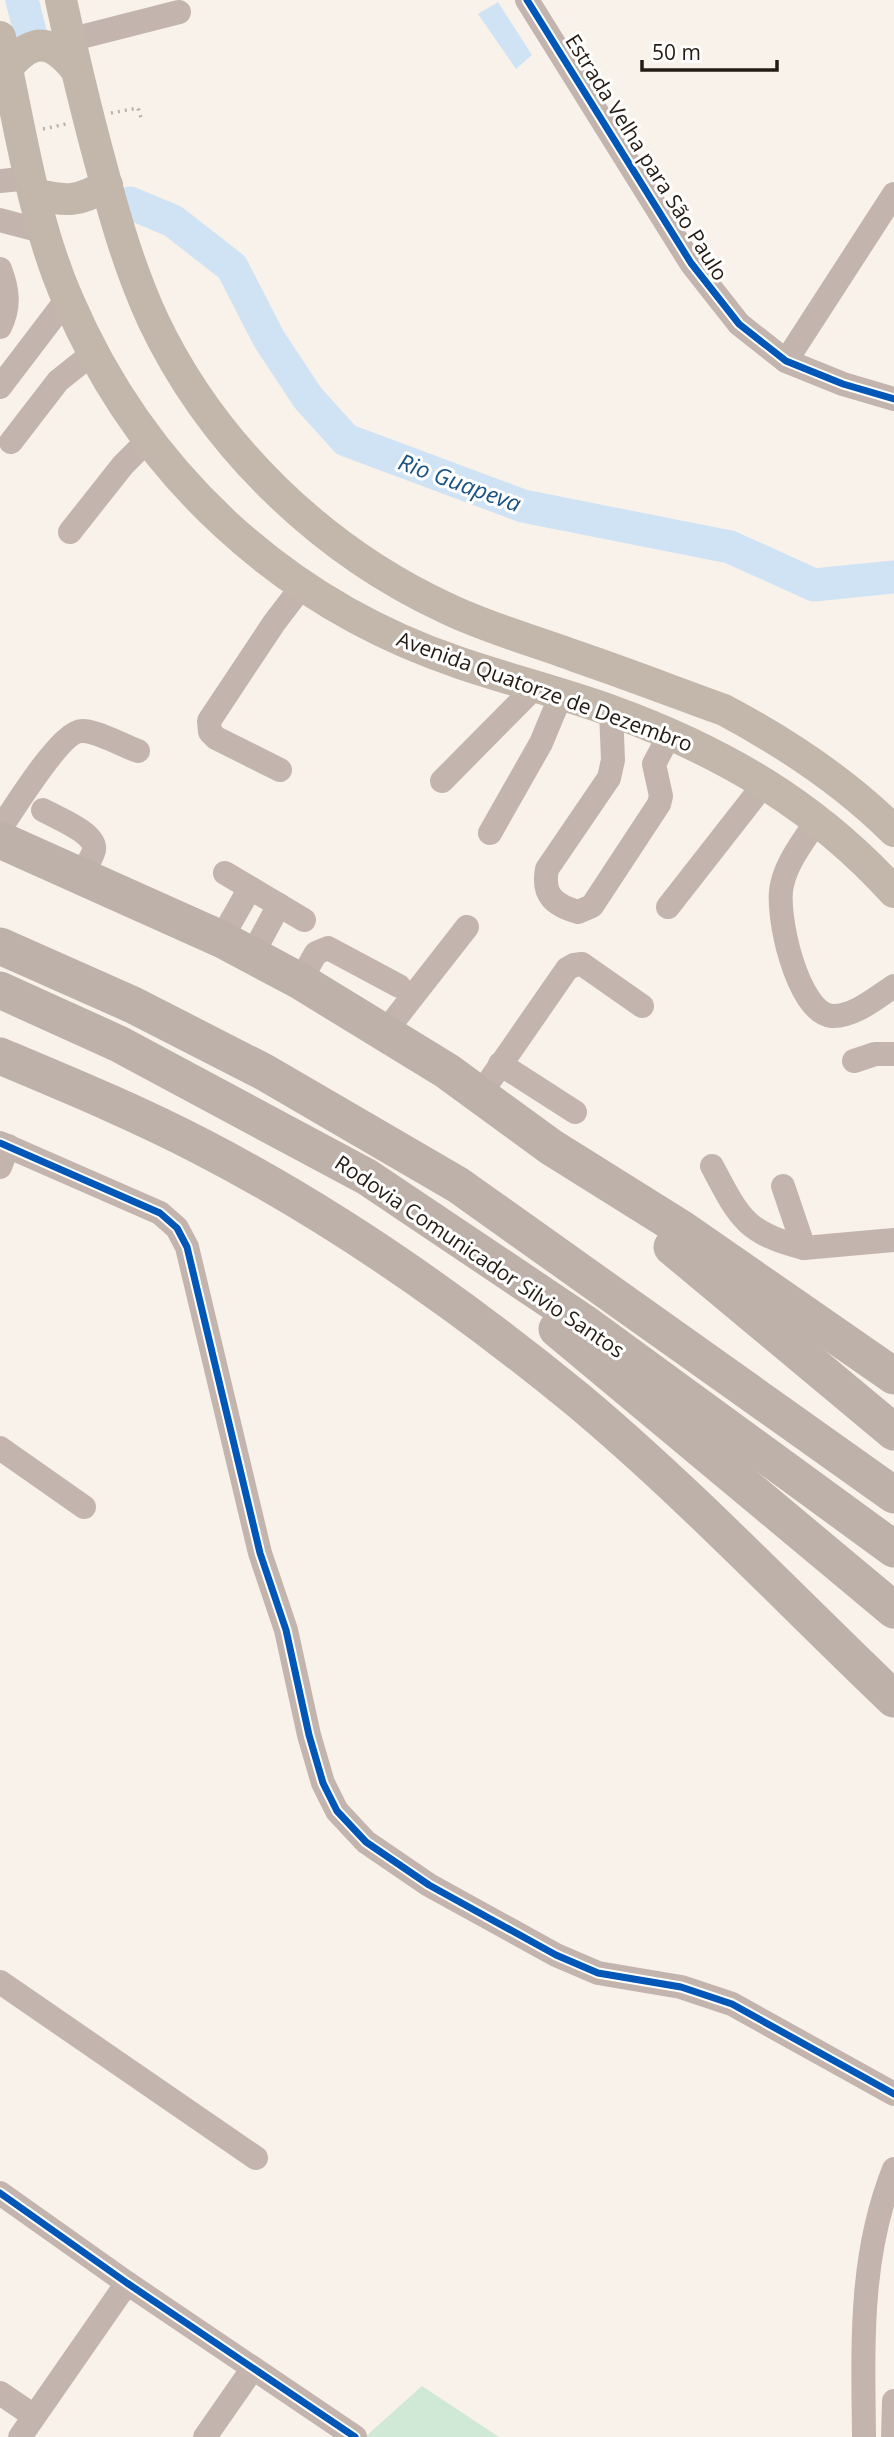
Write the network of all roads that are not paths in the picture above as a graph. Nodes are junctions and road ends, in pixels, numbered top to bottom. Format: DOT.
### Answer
graph roads {
  1 [pos="61,0"];
  2 [pos="527,0"];
  3 [pos="179,12"];
  4 [pos="0,37"];
  5 [pos="72,54"];
  6 [pos="4,71"];
  7 [pos="20,126"];
  8 [pos="0,181"];
  9 [pos="107,185"];
  10 [pos="33,186"];
  11 [pos="894,194"];
  12 [pos="0,220"];
  13 [pos="45,232"];
  14 [pos="0,269"];
  15 [pos="67,299"];
  16 [pos="4,302"];
  17 [pos="0,327"];
  18 [pos="93,353"];
  19 [pos="786,361"];
  20 [pos="0,387"];
  21 [pos="894,399"];
  22 [pos="148,440"];
  23 [pos="10,442"];
  24 [pos="70,532"];
  25 [pos="303,585"];
  26 [pos="558,694"];
  27 [pos="724,710"];
  28 [pos="611,711"];
  29 [pos="670,734"];
  30 [pos="138,751"];
  31 [pos="280,770"];
  32 [pos="759,779"];
  33 [pos="442,781"];
  34 [pos="43,810"];
  35 [pos="818,819"];
  36 [pos="0,829"];
  37 [pos="894,831"];
  38 [pos="490,832"];
  39 [pos="0,840"];
  40 [pos="894,855"];
  41 [pos="225,873"];
  42 [pos="81,875"];
  43 [pos="250,888"];
  44 [pos="894,891"];
  45 [pos="279,905"];
  46 [pos="668,906"];
  47 [pos="304,920"];
  48 [pos="467,927"];
  49 [pos="0,946"];
  50 [pos="237,947"];
  51 [pos="300,981"];
  52 [pos="399,986"];
  53 [pos="894,986"];
  54 [pos="0,990"];
  55 [pos="642,1006"];
  56 [pos="385,1032"];
  57 [pos="894,1054"];
  58 [pos="0,1056"];
  59 [pos="854,1061"];
  60 [pos="490,1079"];
  61 [pos="575,1112"];
  62 [pos="551,1147"];
  63 [pos="3,1152"];
  64 [pos="712,1166"];
  65 [pos="783,1186"];
  66 [pos="894,1240"];
  67 [pos="470,1247"];
  68 [pos="804,1248"];
  69 [pos="894,1376"];
  70 [pos="894,1433"];
  71 [pos="0,1448"];
  72 [pos="894,1495"];
  73 [pos="84,1507"];
  74 [pos="894,1549"];
  75 [pos="894,1610"];
  76 [pos="894,1699"];
  77 [pos="0,1982"];
  78 [pos="894,2095"];
  79 [pos="256,2158"];
  80 [pos="894,2169"];
  81 [pos="0,2193"];
  82 [pos="127,2283"];
  83 [pos="253,2368"];
  84 [pos="0,2393"];
  85 [pos="894,2401"];
  86 [pos="34,2416"];
  87 [pos="20,2437"];
  88 [pos="205,2437"];
  89 [pos="355,2437"];
  90 [pos="864,2437"];
  91 [pos="893,2437"];
  1 -- 5 [label="main road, Avenida Quatorze de Dezembro"];
  2 -- 19 [label="street, Estrada Velha para São Paulo"];
  3 -- 5 [label="street"];
  4 -- 6 [label="main road, Avenida Quatorze de Dezembro"];
  5 -- 6 [label="main road"];
  5 -- 9 [label="main road, Avenida Quatorze de Dezembro"];
  6 -- 7 [label="main road, Avenida Quatorze de Dezembro"];
  7 -- 10 [label="main road, Avenida Quatorze de Dezembro"];
  8 -- 10 [label="street"];
  9 -- 10 [label="main road"];
  9 -- 27 [label="main road, Avenida Quatorze de Dezembro"];
  10 -- 13 [label="main road, Avenida Quatorze de Dezembro"];
  11 -- 19 [label="street"];
  12 -- 13 [label="street"];
  13 -- 15 [label="main road, Avenida Quatorze de Dezembro"];
  14 -- 16 [label="street"];
  15 -- 18 [label="main road, Avenida Quatorze de Dezembro"];
  15 -- 20 [label="street"];
  16 -- 17 [label="street"];
  18 -- 22 [label="main road, Avenida Quatorze de Dezembro"];
  18 -- 23 [label="street"];
  19 -- 21 [label="street, Estrada Velha para São Paulo"];
  22 -- 24 [label="street"];
  22 -- 25 [label="main road, Avenida Quatorze de Dezembro"];
  25 -- 26 [label="main road, Avenida Quatorze de Dezembro"];
  25 -- 31 [label="street"];
  26 -- 27 [label="main road"];
  26 -- 28 [label="main road, Avenida Quatorze de Dezembro"];
  26 -- 33 [label="street"];
  26 -- 38 [label="street"];
  27 -- 37 [label="main road, Avenida Quatorze de Dezembro"];
  28 -- 29 [label="main road, Avenida Quatorze de Dezembro"];
  28 -- 29 [label="street"];
  29 -- 32 [label="main road, Avenida Quatorze de Dezembro"];
  30 -- 36 [label="street"];
  32 -- 35 [label="main road, Avenida Quatorze de Dezembro"];
  32 -- 40 [label="main road"];
  32 -- 46 [label="street"];
  34 -- 42 [label="street"];
  35 -- 44 [label="main road, Avenida Quatorze de Dezembro"];
  35 -- 53 [label="street"];
  39 -- 42 [label="highway"];
  41 -- 43 [label="street"];
  42 -- 50 [label="highway"];
  43 -- 45 [label="street"];
  43 -- 50 [label="street"];
  45 -- 47 [label="street"];
  45 -- 50 [label="street"];
  48 -- 56 [label="street"];
  49 -- 72 [label="highway, Rodovia Comunicador Silvio Santos"];
  50 -- 51 [label="highway"];
  51 -- 52 [label="street"];
  51 -- 56 [label="highway"];
  54 -- 67 [label="highway, Rodovia Comunicador Silvio Santos"];
  55 -- 60 [label="street"];
  56 -- 60 [label="highway"];
  57 -- 59 [label="street"];
  58 -- 76 [label="highway"];
  60 -- 61 [label="street"];
  60 -- 62 [label="highway"];
  62 -- 69 [label="highway"];
  62 -- 70 [label="highway"];
  63 -- 78 [label="street"];
  64 -- 68 [label="street"];
  65 -- 68 [label="street"];
  66 -- 68 [label="street"];
  67 -- 74 [label="highway, Rodovia Comunicador Silvio Santos"];
  67 -- 75 [label="highway"];
  71 -- 73 [label="street"];
  77 -- 79 [label="street"];
  80 -- 90 [label="street"];
  81 -- 82 [label="street"];
  82 -- 83 [label="street"];
  82 -- 86 [label="street"];
  83 -- 88 [label="street"];
  83 -- 89 [label="street"];
  84 -- 86 [label="street"];
  85 -- 91 [label="street"];
  86 -- 87 [label="street"];
}
